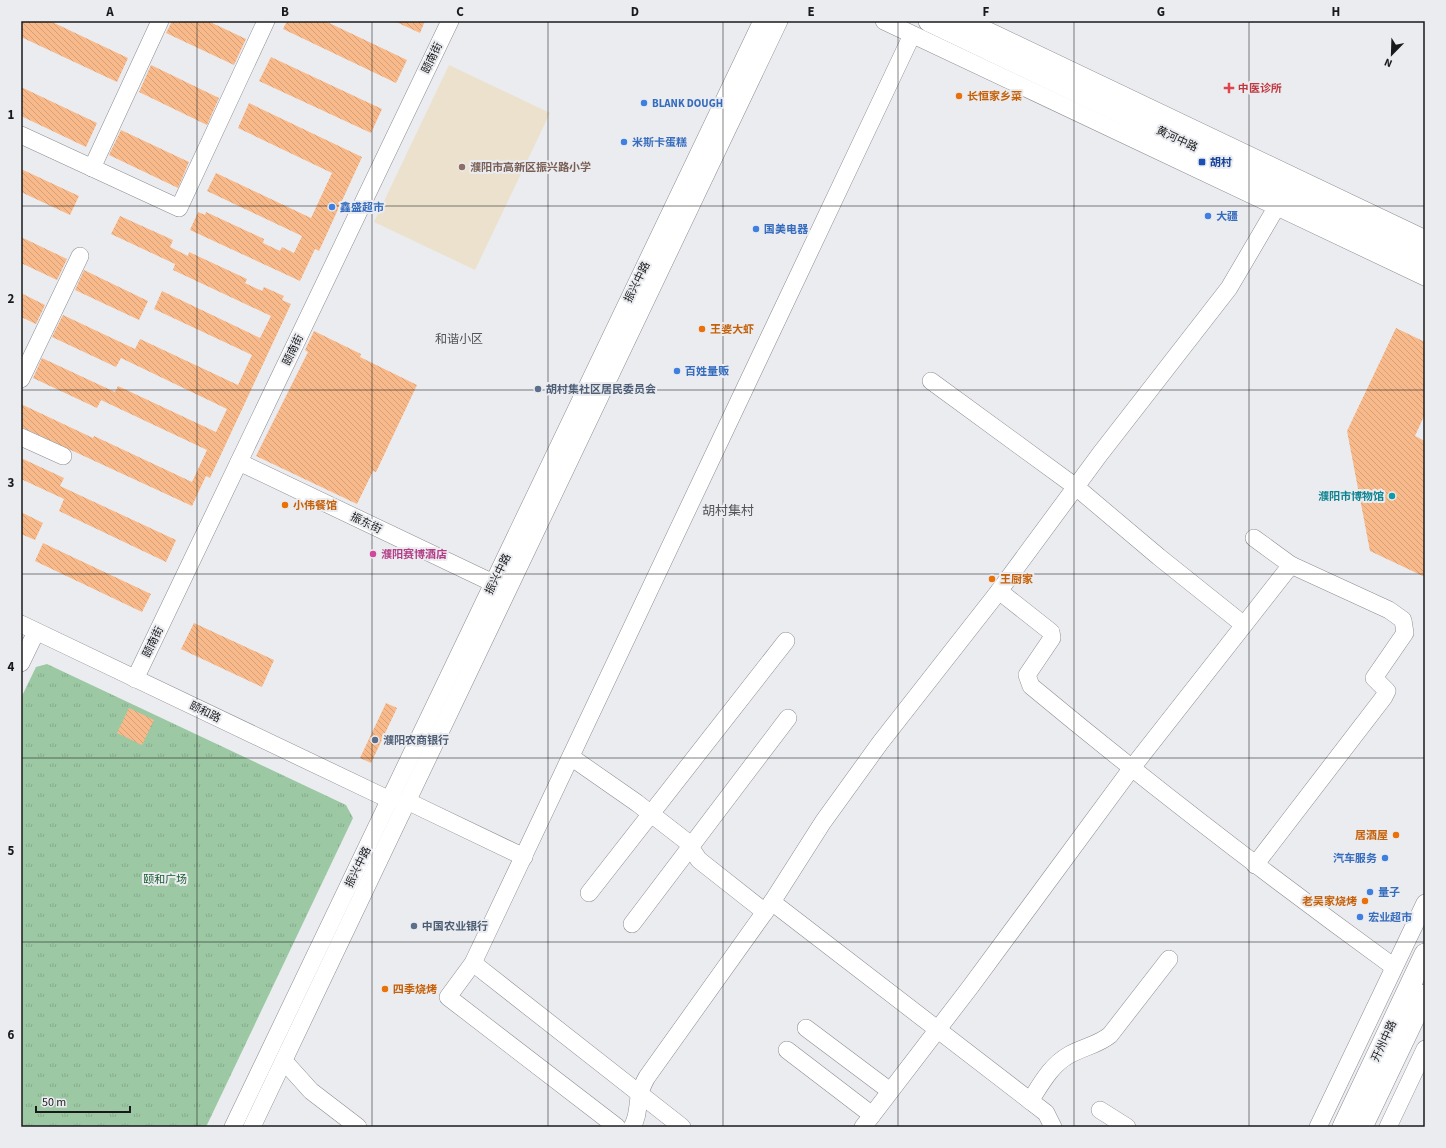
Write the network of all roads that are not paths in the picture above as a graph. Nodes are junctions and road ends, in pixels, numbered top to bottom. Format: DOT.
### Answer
graph roads {
  1 [pos="160,21"];
  2 [pos="266,21"];
  3 [pos="450,21"];
  4 [pos="762,21"];
  5 [pos="779,21"];
  6 [pos="884,21"];
  7 [pos="929,21"];
  8 [pos="964,21"];
  9 [pos="912,35"];
  10 [pos="21,135"];
  11 [pos="92,168"];
  12 [pos="1282,199"];
  13 [pos="1425,241"];
  14 [pos="80,256"];
  15 [pos="1425,258"];
  16 [pos="1425,277"];
  17 [pos="21,379"];
  18 [pos="931,381"];
  19 [pos="21,437"];
  20 [pos="63,456"];
  21 [pos="239,462"];
  22 [pos="1076,487"];
  23 [pos="1254,538"];
  24 [pos="1291,565"];
  25 [pos="493,583"];
  26 [pos="999,591"];
  27 [pos="1244,625"];
  28 [pos="29,628"];
  29 [pos="786,640"];
  30 [pos="21,663"];
  31 [pos="135,679"];
  32 [pos="788,718"];
  33 [pos="571,757"];
  34 [pos="1132,769"];
  35 [pos="390,800"];
  36 [pos="407,801"];
  37 [pos="650,814"];
  38 [pos="690,847"];
  39 [pos="524,857"];
  40 [pos="1255,865"];
  41 [pos="588,893"];
  42 [pos="1425,903"];
  43 [pos="769,907"];
  44 [pos="632,924"];
  45 [pos="1425,954"];
  46 [pos="1169,959"];
  47 [pos="473,963"];
  48 [pos="1394,968"];
  49 [pos="1425,995"];
  50 [pos="806,1028"];
  51 [pos="937,1030"];
  52 [pos="1425,1049"];
  53 [pos="788,1050"];
  54 [pos="284,1061"];
  55 [pos="890,1091"];
  56 [pos="640,1092"];
  57 [pos="1030,1101"];
  58 [pos="1100,1110"];
  59 [pos="868,1121"];
  60 [pos="233,1127"];
  61 [pos="252,1127"];
  62 [pos="358,1127"];
  63 [pos="618,1127"];
  64 [pos="632,1127"];
  65 [pos="682,1127"];
  66 [pos="1053,1127"];
  67 [pos="1127,1127"];
  68 [pos="1318,1127"];
  69 [pos="1343,1127"];
  70 [pos="1362,1127"];
  71 [pos="1388,1127"];
  1 -- 11 [label="street"];
  2 -- 11 [label="street"];
  3 -- 21 [label="street, 颐南街"];
  4 -- 25 [label="street, 振兴中路"];
  5 -- 36 [label="street, 振兴中路"];
  6 -- 9 [label="street"];
  7 -- 12 [label="main road, 黄河中路"];
  8 -- 13 [label="main road, 黄河中路"];
  9 -- 12 [label="street"];
  9 -- 33 [label="street"];
  10 -- 11 [label="street"];
  12 -- 15 [label="main road, 黄河中路"];
  12 -- 16 [label="street"];
  12 -- 22 [label="street"];
  14 -- 17 [label="street"];
  18 -- 22 [label="street"];
  19 -- 20 [label="street"];
  21 -- 25 [label="street, 振东街"];
  21 -- 31 [label="street, 颐南街"];
  22 -- 26 [label="street"];
  22 -- 27 [label="street"];
  23 -- 24 [label="street"];
  24 -- 27 [label="street"];
  24 -- 40 [label="street"];
  25 -- 35 [label="street, 振兴中路"];
  26 -- 34 [label="street"];
  26 -- 43 [label="street"];
  27 -- 34 [label="street"];
  28 -- 30 [label="street"];
  28 -- 31 [label="street, 颐和路"];
  29 -- 37 [label="street"];
  31 -- 35 [label="street, 颐和路"];
  32 -- 38 [label="street"];
  33 -- 37 [label="street"];
  33 -- 39 [label="street"];
  34 -- 40 [label="street"];
  34 -- 51 [label="street"];
  35 -- 60 [label="street, 振兴中路"];
  36 -- 39 [label="street"];
  36 -- 54 [label="street, 振兴中路"];
  37 -- 38 [label="street"];
  37 -- 41 [label="street"];
  38 -- 43 [label="street"];
  38 -- 44 [label="street"];
  39 -- 47 [label="street"];
  40 -- 48 [label="street"];
  42 -- 48 [label="street"];
  43 -- 51 [label="street"];
  43 -- 56 [label="street"];
  45 -- 69 [label="main road, 开州中路"];
  46 -- 57 [label="street"];
  47 -- 56 [label="street"];
  47 -- 63 [label="street"];
  48 -- 68 [label="street"];
  49 -- 70 [label="main road, 开州中路"];
  50 -- 55 [label="street"];
  51 -- 55 [label="street"];
  51 -- 57 [label="street"];
  52 -- 71 [label="street"];
  53 -- 59 [label="street"];
  54 -- 61 [label="street, 振兴中路"];
  54 -- 62 [label="street"];
  55 -- 59 [label="street"];
  56 -- 64 [label="street"];
  56 -- 65 [label="street"];
  57 -- 66 [label="street"];
  58 -- 67 [label="street"];
}
